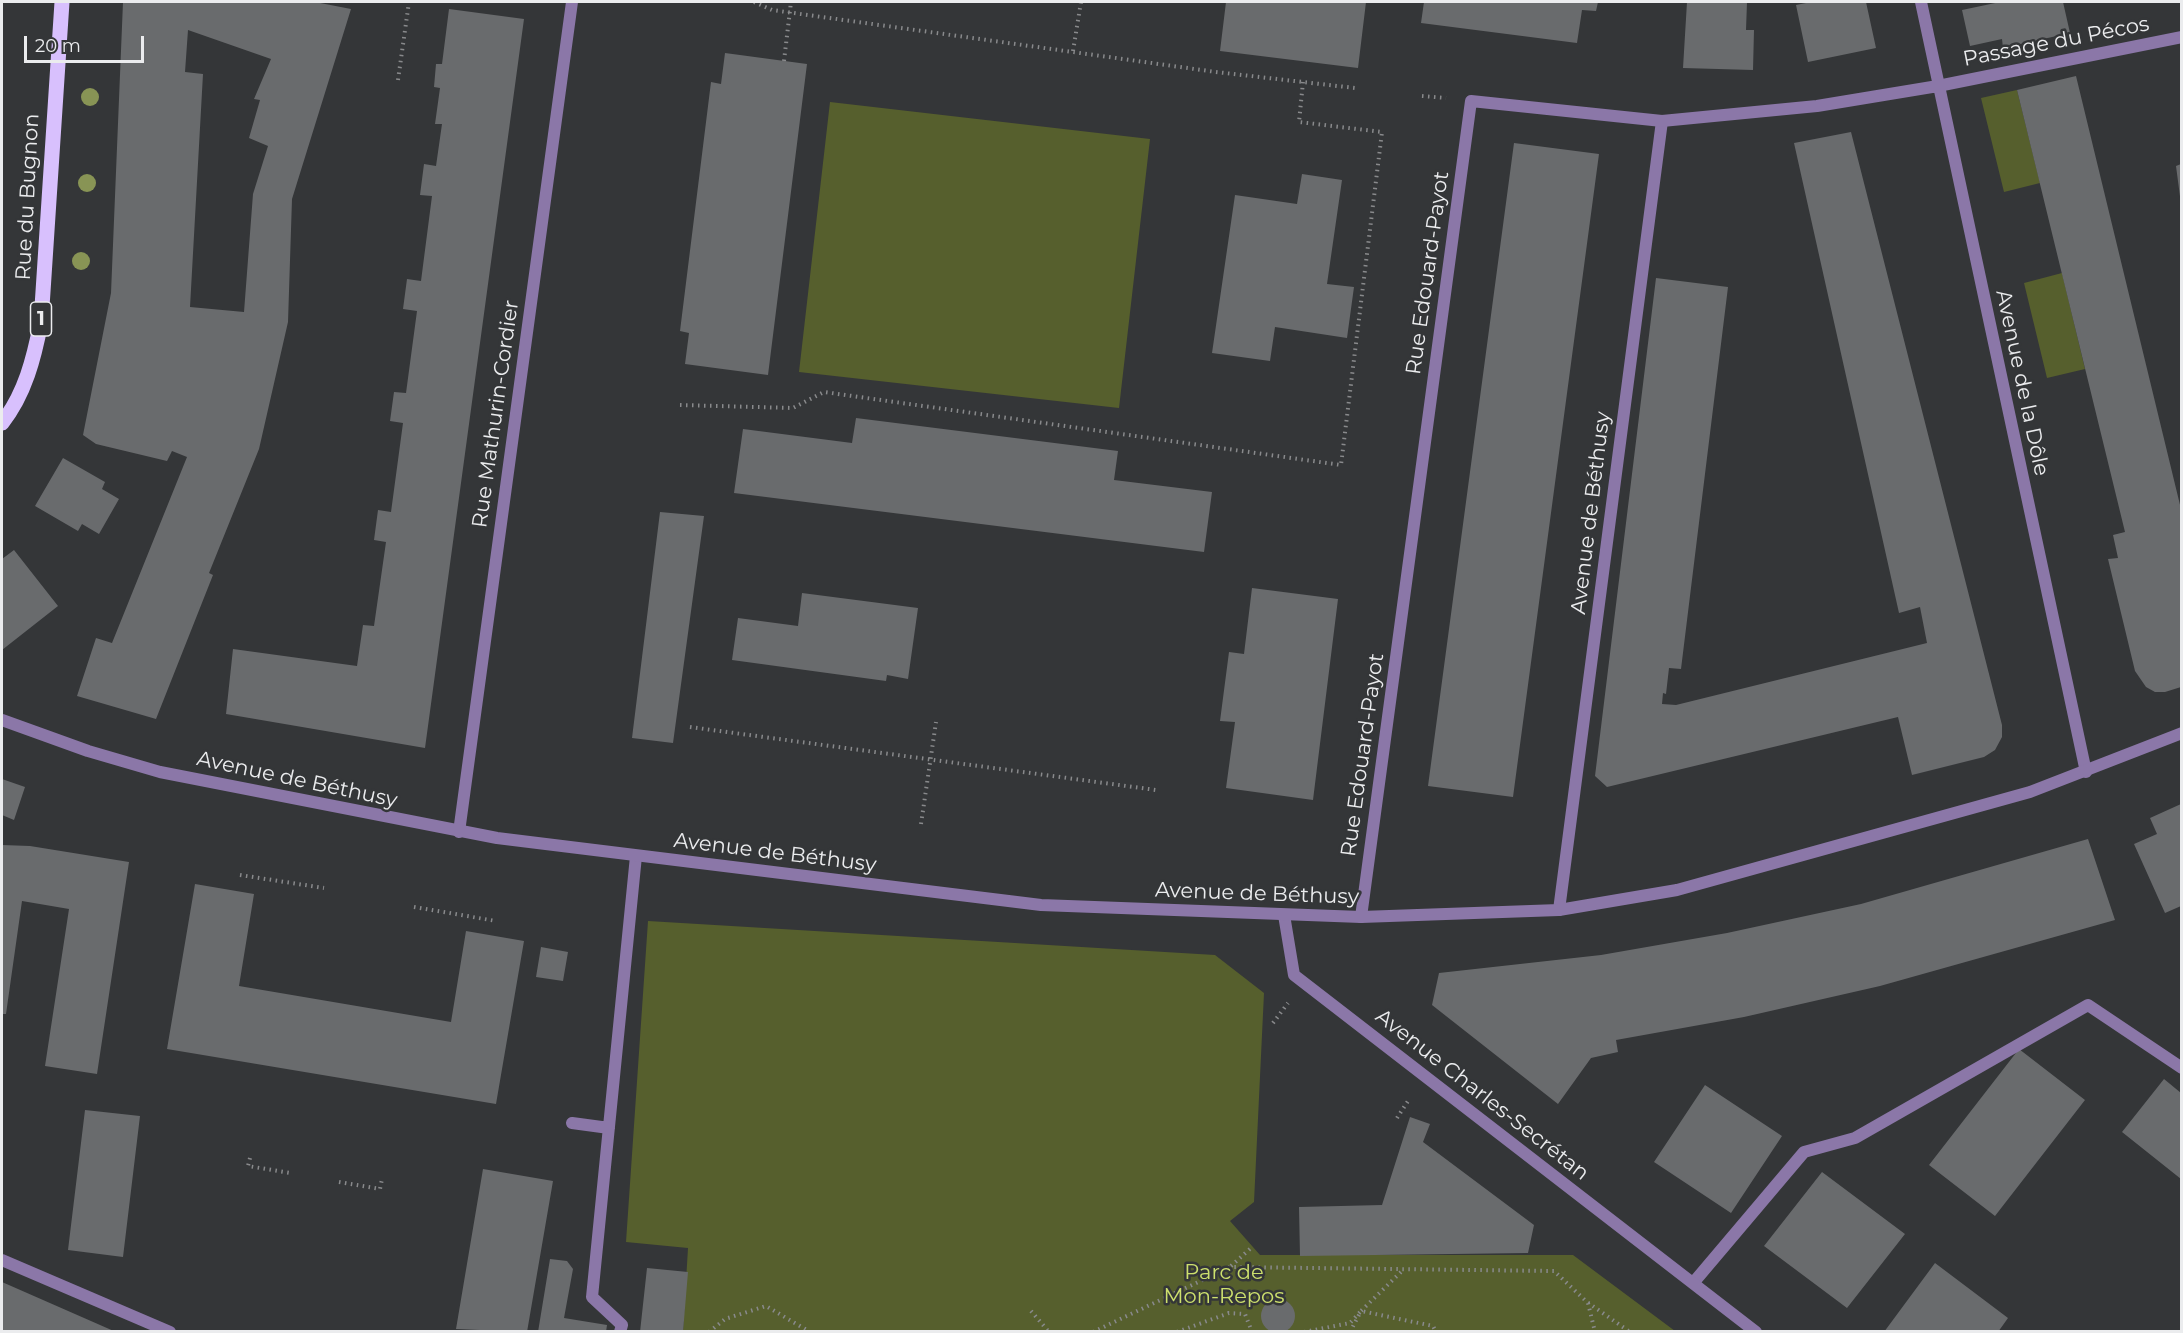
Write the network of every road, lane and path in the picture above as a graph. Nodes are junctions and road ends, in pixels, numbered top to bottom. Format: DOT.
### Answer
graph roads {
  1 [pos="62,2"];
  2 [pos="409,2"];
  3 [pos="572,2"];
  4 [pos="754,2"];
  5 [pos="791,2"];
  6 [pos="1081,2"];
  7 [pos="1921,2"];
  8 [pos="2181,37"];
  9 [pos="1073,51"];
  10 [pos="784,61"];
  11 [pos="398,80"];
  12 [pos="1302,82"];
  13 [pos="1938,86"];
  14 [pos="1355,88"];
  15 [pos="1662,121"];
  16 [pos="680,405"];
  17 [pos="2,423"];
  18 [pos="2,720"];
  19 [pos="936,723"];
  20 [pos="690,727"];
  21 [pos="2181,733"];
  22 [pos="930,760"];
  23 [pos="2086,772"];
  24 [pos="1156,790"];
  25 [pos="921,824"];
  26 [pos="459,832"];
  27 [pos="636,856"];
  28 [pos="240,875"];
  29 [pos="324,888"];
  30 [pos="414,908"];
  31 [pos="1559,910"];
  32 [pos="1284,915"];
  33 [pos="1361,917"];
  34 [pos="496,921"];
  35 [pos="1288,1003"];
  36 [pos="1273,1023"];
  37 [pos="2181,1068"];
  38 [pos="1411,1096"];
  39 [pos="1397,1118"];
  40 [pos="572,1123"];
  41 [pos="609,1128"];
  42 [pos="250,1158"];
  43 [pos="290,1173"];
  44 [pos="382,1179"];
  45 [pos="339,1182"];
  46 [pos="1252,1247"];
  47 [pos="2,1260"];
  48 [pos="1230,1267"];
  49 [pos="1405,1269"];
  50 [pos="1694,1282"];
  51 [pos="1587,1302"];
  52 [pos="1031,1311"];
  53 [pos="1361,1311"];
  54 [pos="170,1332"];
  55 [pos="620,1332"];
  56 [pos="709,1332"];
  57 [pos="810,1332"];
  58 [pos="1049,1332"];
  59 [pos="1093,1332"];
  60 [pos="1177,1332"];
  61 [pos="1252,1332"];
  62 [pos="1304,1332"];
  63 [pos="1350,1332"];
  64 [pos="1436,1332"];
  65 [pos="1595,1332"];
  66 [pos="1630,1332"];
  67 [pos="1756,1332"];
  1 -- 17 [label="main road, Rue du Bugnon / 1"];
  2 -- 11 [label="path"];
  3 -- 26 [label="street, Rue Mathurin-Cordier"];
  4 -- 9 [label="path"];
  5 -- 10 [label="path, bridge"];
  6 -- 9 [label="path"];
  7 -- 13 [label="street, Avenue de la Dôle"];
  8 -- 13 [label="street, Passage du Pécos"];
  9 -- 12 [label="path"];
  12 -- 14 [label="path"];
  12 -- 16 [label="path"];
  13 -- 15 [label="street, Rue Edouard-Payot"];
  13 -- 23 [label="street, Avenue de la Dôle"];
  15 -- 31 [label="street, Avenue de Béthusy"];
  15 -- 33 [label="street, Rue Edouard-Payot"];
  18 -- 26 [label="street, Avenue de Béthusy"];
  19 -- 22 [label="path"];
  20 -- 22 [label="path"];
  21 -- 23 [label="street, Avenue de Béthusy"];
  22 -- 24 [label="path"];
  22 -- 25 [label="path"];
  23 -- 31 [label="street, Avenue de Béthusy"];
  26 -- 27 [label="street, Avenue de Béthusy"];
  27 -- 32 [label="street, Avenue de Béthusy"];
  27 -- 41 [label="street"];
  28 -- 29 [label="path"];
  30 -- 34 [label="path"];
  31 -- 33 [label="street, Avenue de Béthusy"];
  32 -- 33 [label="street, Avenue de Béthusy"];
  32 -- 50 [label="street, Avenue Charles-Secrétan"];
  35 -- 36 [label="path"];
  37 -- 50 [label="street"];
  38 -- 39 [label="path"];
  40 -- 41 [label="street"];
  41 -- 55 [label="street"];
  42 -- 43 [label="path"];
  44 -- 45 [label="path"];
  46 -- 48 [label="path"];
  47 -- 54 [label="street"];
  48 -- 49 [label="path"];
  48 -- 59 [label="path"];
  49 -- 51 [label="path"];
  49 -- 53 [label="path"];
  50 -- 67 [label="street, Avenue Charles-Secrétan"];
  51 -- 65 [label="path"];
  51 -- 66 [label="path"];
  52 -- 58 [label="path"];
  53 -- 62 [label="path"];
  53 -- 63 [label="path"];
  53 -- 64 [label="path"];
  56 -- 57 [label="path"];
  60 -- 61 [label="path"];
}
